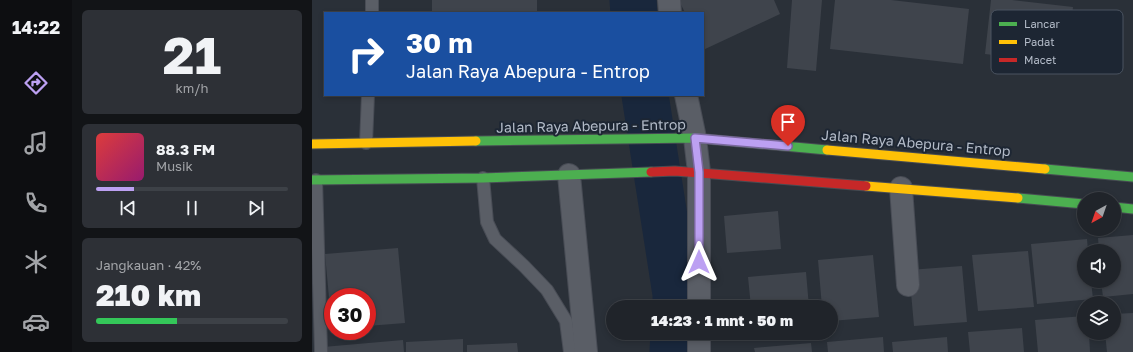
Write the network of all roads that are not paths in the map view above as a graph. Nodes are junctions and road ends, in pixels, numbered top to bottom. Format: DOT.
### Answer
graph roads {
  1 [pos="372,0"];
  2 [pos="669,0"];
  3 [pos="372,12"];
  4 [pos="670,12"];
  5 [pos="368,96"];
  6 [pos="686,96"];
  7 [pos="695,138"];
  8 [pos="366,143"];
  9 [pos="312,144"];
  10 [pos="699,172"];
  11 [pos="569,175"];
  12 [pos="1133,177"];
  13 [pos="483,178"];
  14 [pos="314,180"];
  15 [pos="901,188"];
  16 [pos="1077,203"];
  17 [pos="1121,208"];
  18 [pos="1133,209"];
  19 [pos="908,285"];
  20 [pos="699,300"];
  21 [pos="699,340"];
  22 [pos="321,352"];
  23 [pos="570,352"];
  24 [pos="586,352"];
  25 [pos="699,352"];
  1 -- 3 [label="lane"];
  2 -- 4 [label="street"];
  5 -- 8 [label="lane"];
  6 -- 7 [label="street"];
  7 -- 8 [label="highway, Jalan Raya Abepura - Entrop"];
  7 -- 10 [label="street"];
  7 -- 12 [label="highway, Jalan Raya Abepura - Entrop"];
  8 -- 9 [label="highway, Jalan Raya Abepura - Entrop"];
  10 -- 11 [label="highway"];
  10 -- 15 [label="highway"];
  10 -- 20 [label="street"];
  11 -- 13 [label="highway"];
  11 -- 24 [label="street"];
  13 -- 14 [label="highway"];
  13 -- 23 [label="lane"];
  14 -- 22 [label="lane"];
  15 -- 16 [label="highway"];
  15 -- 19 [label="street"];
  17 -- 18 [label="highway"];
  21 -- 25 [label="street"];
}
